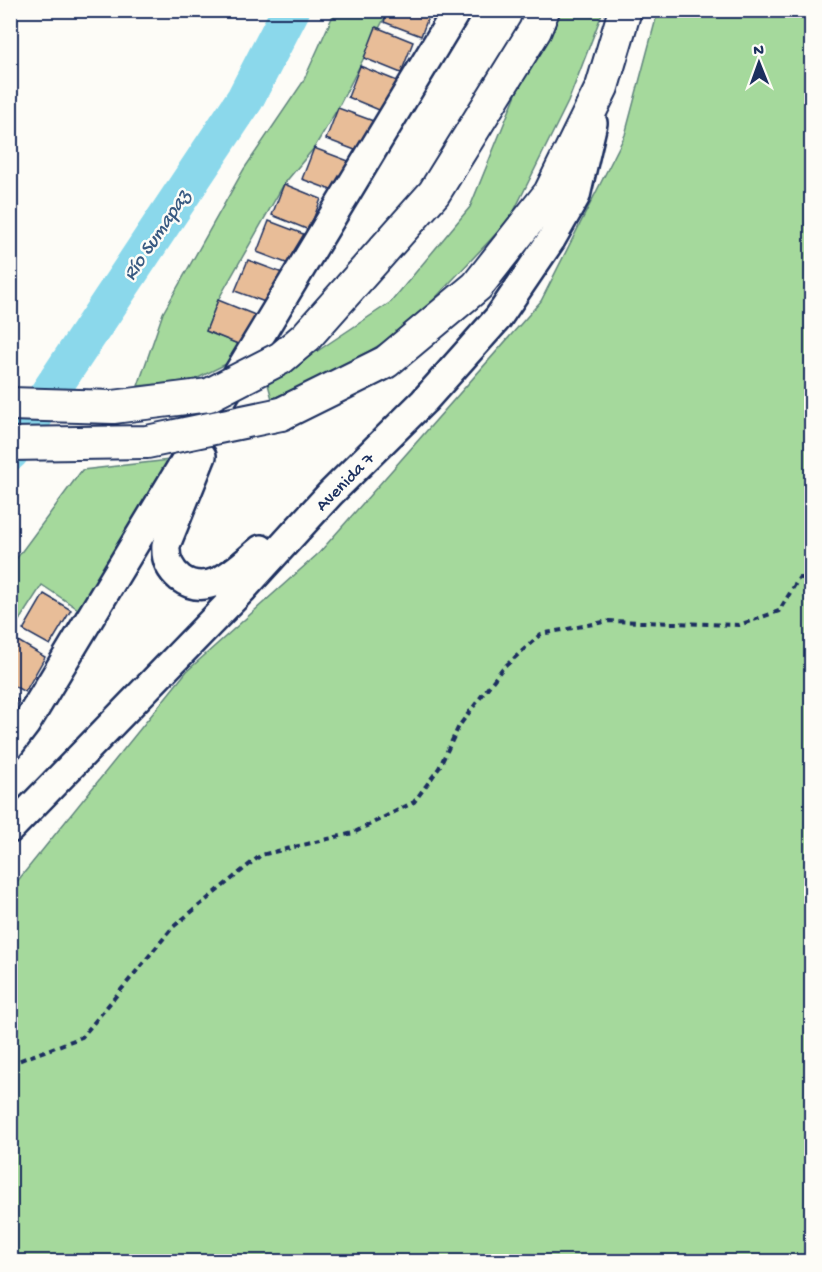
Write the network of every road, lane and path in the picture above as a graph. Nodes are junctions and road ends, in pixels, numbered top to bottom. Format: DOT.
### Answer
graph roads {
  1 [pos="457,10"];
  2 [pos="543,10"];
  3 [pos="625,10"];
  4 [pos="602,87"];
  5 [pos="237,372"];
  6 [pos="10,404"];
  7 [pos="10,444"];
  8 [pos="330,494"];
  9 [pos="812,578"];
  10 [pos="10,745"];
  11 [pos="10,829"];
  12 [pos="10,1064"];
  1 -- 5 [label="main road"];
  2 -- 6 [label="highway, bridge"];
  3 -- 4 [label="highway"];
  4 -- 7 [label="highway, bridge"];
  4 -- 8 [label="main road, Avenida 7"];
  5 -- 8 [label="main road"];
  5 -- 10 [label="main road"];
  8 -- 11 [label="main road, Avenida 7"];
  9 -- 12 [label="path"];
}
